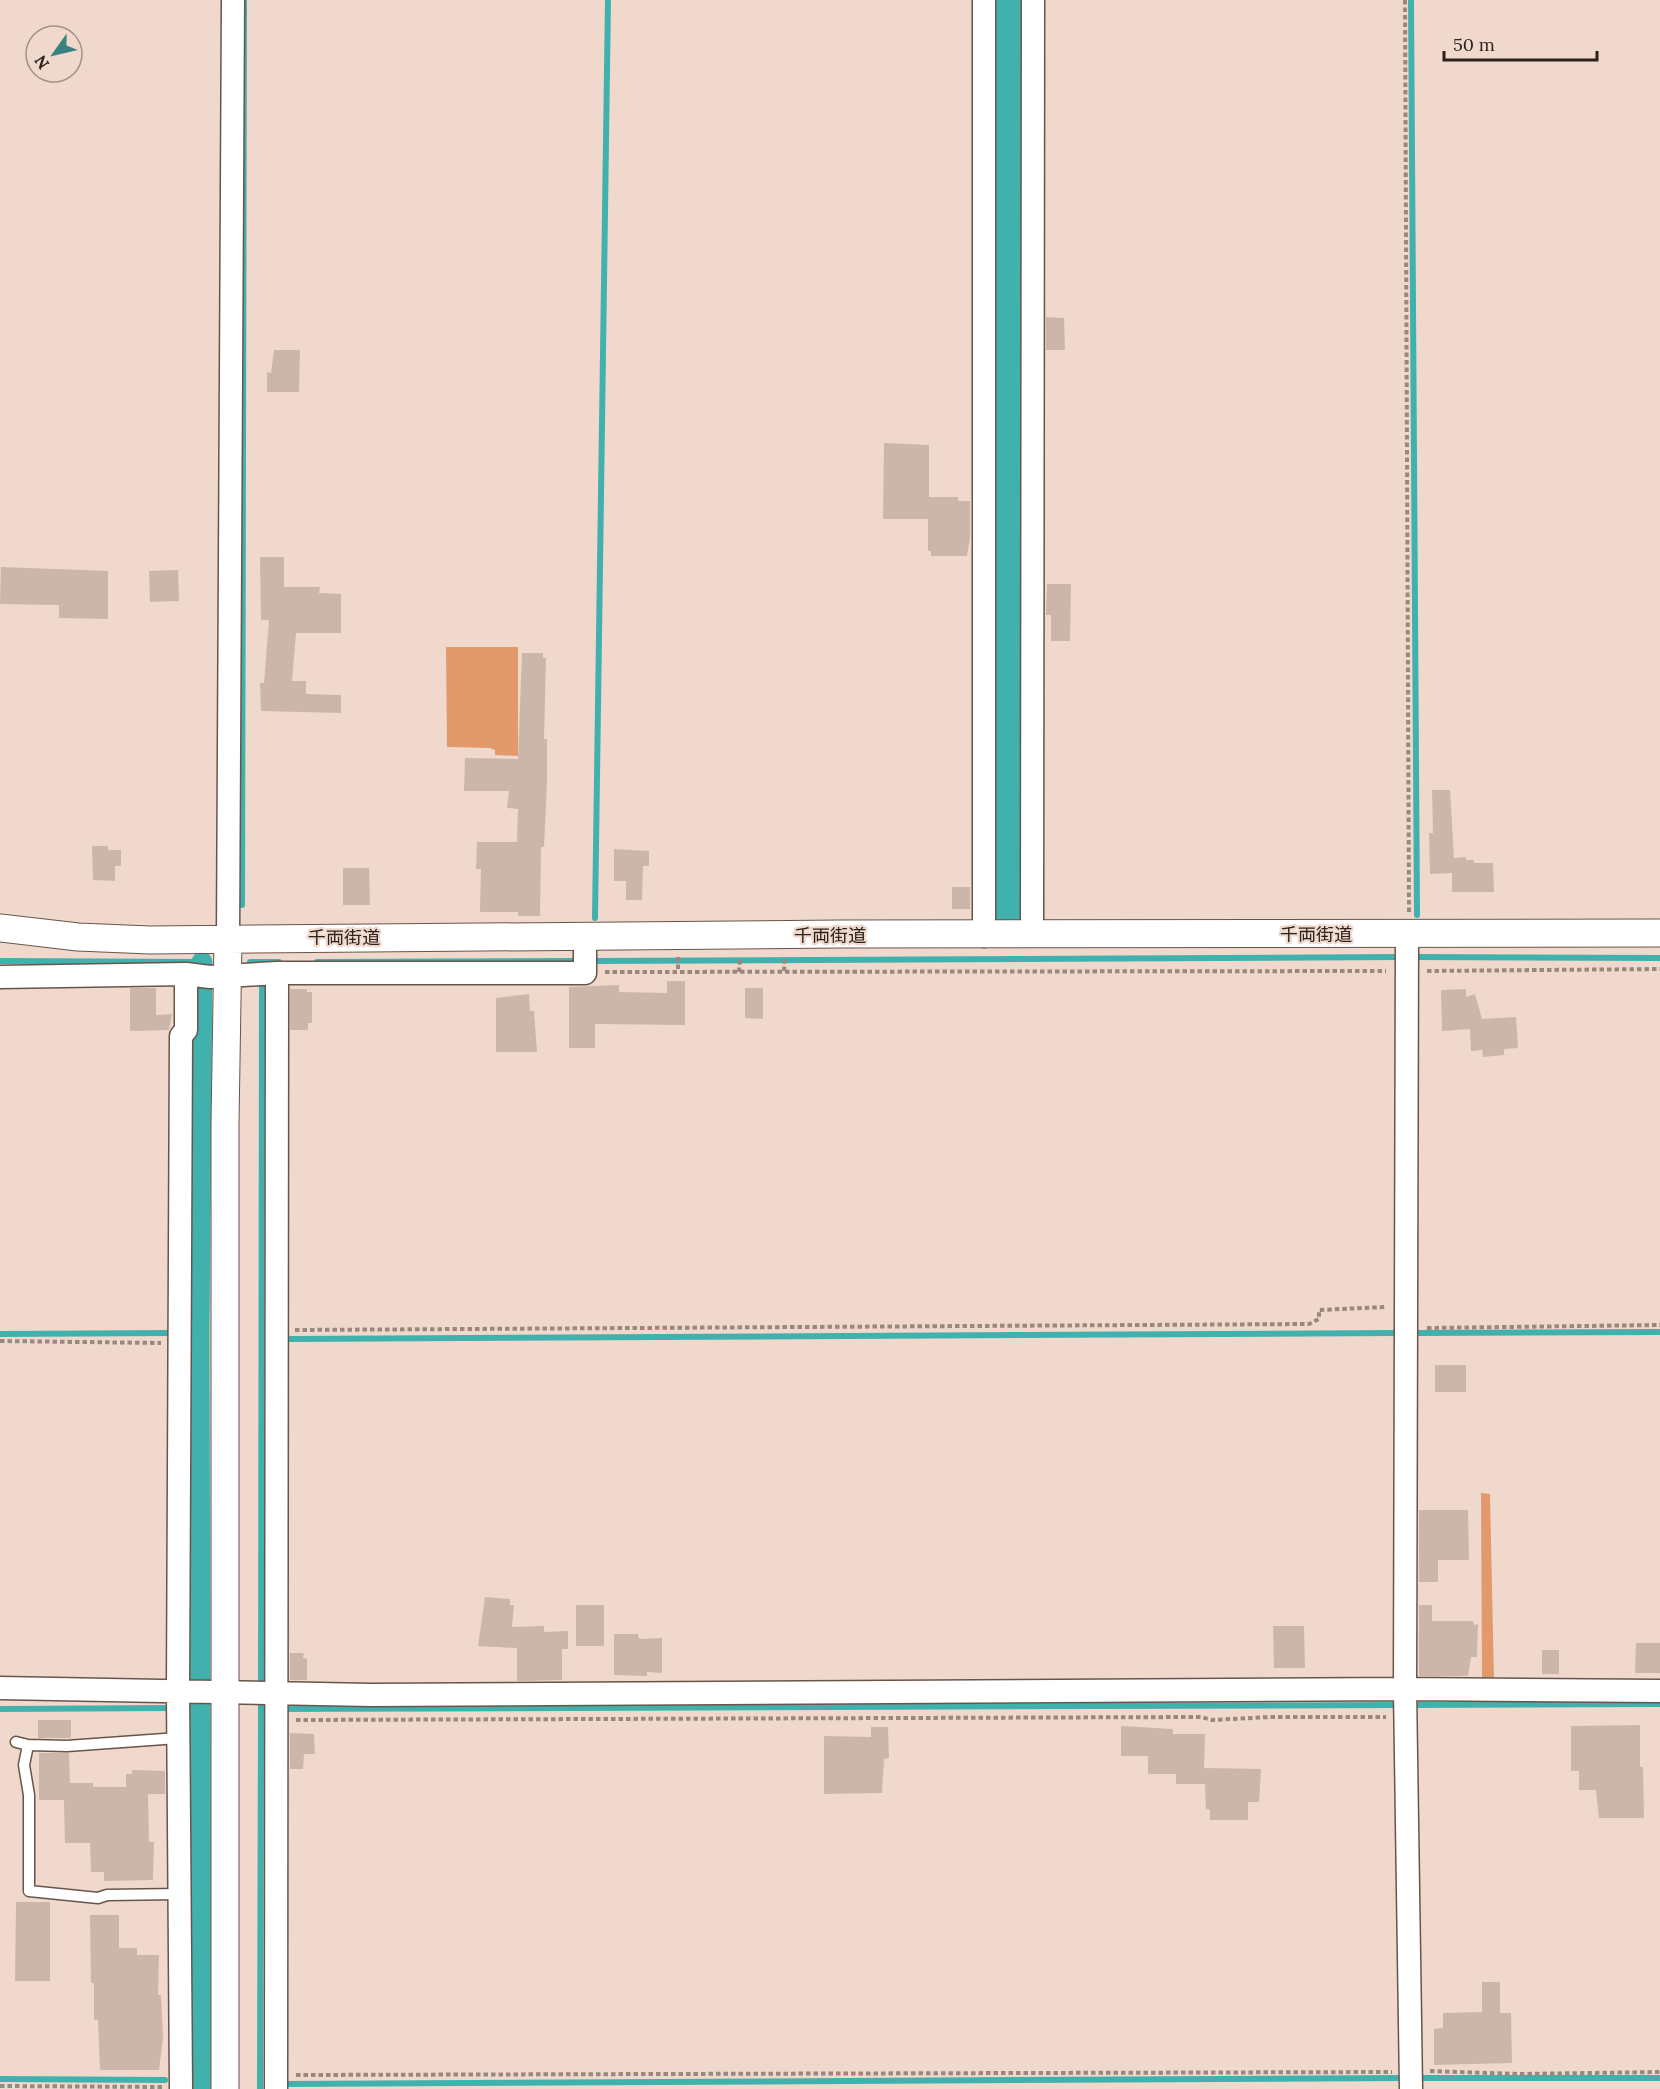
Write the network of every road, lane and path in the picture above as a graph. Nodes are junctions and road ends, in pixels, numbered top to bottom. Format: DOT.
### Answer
graph roads {
  1 [pos="233,0"];
  2 [pos="984,0"];
  3 [pos="1034,0"];
  4 [pos="1405,0"];
  5 [pos="0,928"];
  6 [pos="1660,933"];
  7 [pos="1032,935"];
  8 [pos="984,936"];
  9 [pos="228,939"];
  10 [pos="1407,956"];
  11 [pos="585,958"];
  12 [pos="1660,969"];
  13 [pos="277,973"];
  14 [pos="204,975"];
  15 [pos="0,976"];
  16 [pos="1405,1317"];
  17 [pos="1660,1325"];
  18 [pos="276,1329"];
  19 [pos="0,1341"];
  20 [pos="180,1343"];
  21 [pos="0,1689"];
  22 [pos="1660,1691"];
  23 [pos="243,1698"];
  24 [pos="1405,1705"];
  25 [pos="1212,1714"];
  26 [pos="1212,1720"];
  27 [pos="178,1738"];
  28 [pos="16,1742"];
  29 [pos="28,1745"];
  30 [pos="179,1894"];
  31 [pos="1660,2072"];
  32 [pos="1411,2079"];
  33 [pos="276,2082"];
  34 [pos="0,2086"];
  35 [pos="181,2088"];
  36 [pos="225,2089"];
  1 -- 9 [label="street"];
  2 -- 8 [label="street"];
  3 -- 7 [label="street"];
  4 -- 10 [label="path"];
  5 -- 9 [label="street, 千両街道"];
  6 -- 10 [label="street, 千両街道"];
  7 -- 8 [label="street, 千両街道"];
  7 -- 10 [label="street, 千両街道"];
  8 -- 11 [label="street, 千両街道"];
  9 -- 11 [label="street, 千両街道"];
  9 -- 14 [label="street"];
  10 -- 11 [label="path"];
  10 -- 12 [label="path"];
  10 -- 16 [label="street"];
  11 -- 13 [label="street"];
  13 -- 14 [label="street"];
  13 -- 18 [label="street"];
  14 -- 15 [label="street"];
  14 -- 20 [label="street"];
  14 -- 23 [label="street"];
  16 -- 17 [label="path"];
  16 -- 18 [label="path"];
  16 -- 24 [label="street"];
  18 -- 23 [label="street"];
  19 -- 20 [label="path"];
  20 -- 23 [label="street"];
  21 -- 23 [label="street"];
  22 -- 24 [label="street"];
  23 -- 24 [label="street"];
  23 -- 26 [label="path"];
  23 -- 27 [label="street"];
  23 -- 33 [label="street"];
  23 -- 36 [label="street"];
  24 -- 26 [label="path"];
  24 -- 32 [label="street"];
  25 -- 26 [label="path"];
  27 -- 29 [label="lane"];
  27 -- 30 [label="street"];
  28 -- 29 [label="lane"];
  29 -- 30 [label="lane"];
  30 -- 35 [label="street"];
  31 -- 32 [label="path"];
  32 -- 33 [label="path"];
  34 -- 35 [label="path"];
}
